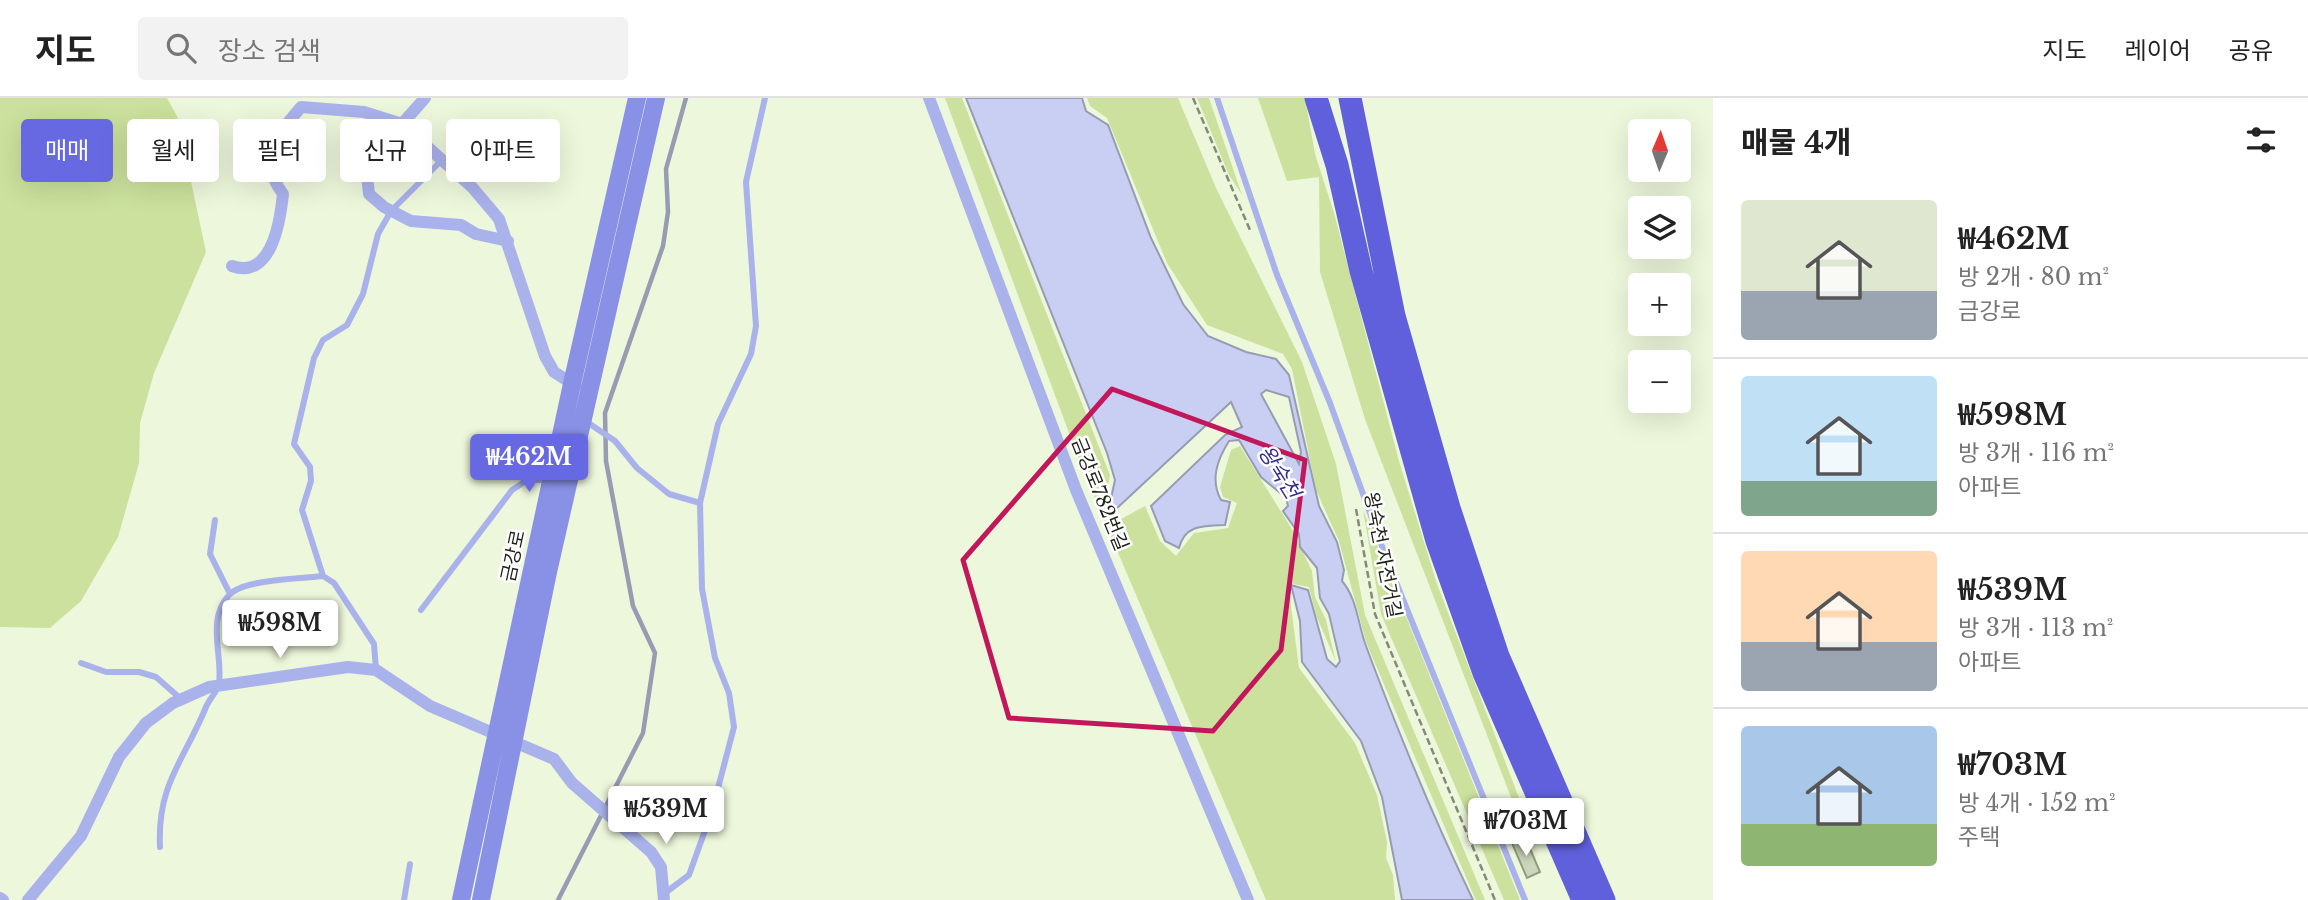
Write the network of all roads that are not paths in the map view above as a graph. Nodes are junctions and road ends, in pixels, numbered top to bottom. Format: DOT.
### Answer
graph roads {
  1 [pos="425,98"];
  2 [pos="637,98"];
  3 [pos="656,98"];
  4 [pos="765,98"];
  5 [pos="929,98"];
  6 [pos="1217,98"];
  7 [pos="1316,98"];
  8 [pos="1328,98"];
  9 [pos="1352,102"];
  10 [pos="386,119"];
  11 [pos="406,119"];
  12 [pos="432,154"];
  13 [pos="440,162"];
  14 [pos="1337,165"];
  15 [pos="368,182"];
  16 [pos="391,211"];
  17 [pos="508,241"];
  18 [pos="232,266"];
  19 [pos="572,384"];
  20 [pos="590,390"];
  21 [pos="565,416"];
  22 [pos="590,424"];
  23 [pos="551,481"];
  24 [pos="700,503"];
  25 [pos="215,520"];
  26 [pos="323,576"];
  27 [pos="230,594"];
  28 [pos="421,610"];
  29 [pos="81,663"];
  30 [pos="376,670"];
  31 [pos="219,685"];
  32 [pos="181,699"];
  33 [pos="504,739"];
  34 [pos="160,847"];
  35 [pos="410,864"];
  36 [pos="664,897"];
  37 [pos="28,900"];
  38 [pos="404,900"];
  39 [pos="461,900"];
  40 [pos="481,900"];
  41 [pos="1248,900"];
  42 [pos="1525,900"];
  43 [pos="1583,900"];
  44 [pos="1604,900"];
  1 -- 11 [label="street"];
  2 -- 19 [label="street, 금강로"];
  3 -- 20 [label="street, 금강로"];
  4 -- 24 [label="lane"];
  5 -- 41 [label="street, 금강로782번길"];
  6 -- 42 [label="lane"];
  7 -- 14 [label="highway"];
  8 -- 14 [label="highway"];
  9 -- 44 [label="highway"];
  10 -- 18 [label="street"];
  12 -- 13 [label="street"];
  13 -- 16 [label="lane"];
  13 -- 17 [label="street"];
  14 -- 43 [label="highway"];
  15 -- 16 [label="street"];
  16 -- 17 [label="street"];
  16 -- 26 [label="lane"];
  17 -- 19 [label="street"];
  19 -- 20 [label="street"];
  19 -- 21 [label="street, 금강로"];
  20 -- 22 [label="street, 금강로"];
  21 -- 22 [label="lane"];
  21 -- 23 [label="street, 금강로"];
  22 -- 24 [label="lane"];
  22 -- 33 [label="street, 금강로"];
  23 -- 28 [label="lane"];
  23 -- 33 [label="street, 금강로"];
  24 -- 36 [label="lane"];
  25 -- 27 [label="lane"];
  26 -- 27 [label="lane"];
  26 -- 30 [label="lane"];
  27 -- 31 [label="lane"];
  29 -- 32 [label="lane"];
  30 -- 31 [label="street"];
  30 -- 33 [label="street"];
  31 -- 32 [label="street"];
  31 -- 34 [label="lane"];
  32 -- 37 [label="street"];
  33 -- 36 [label="street"];
  33 -- 39 [label="street, 금강로"];
  33 -- 40 [label="street, 금강로"];
  35 -- 38 [label="lane"];
}
